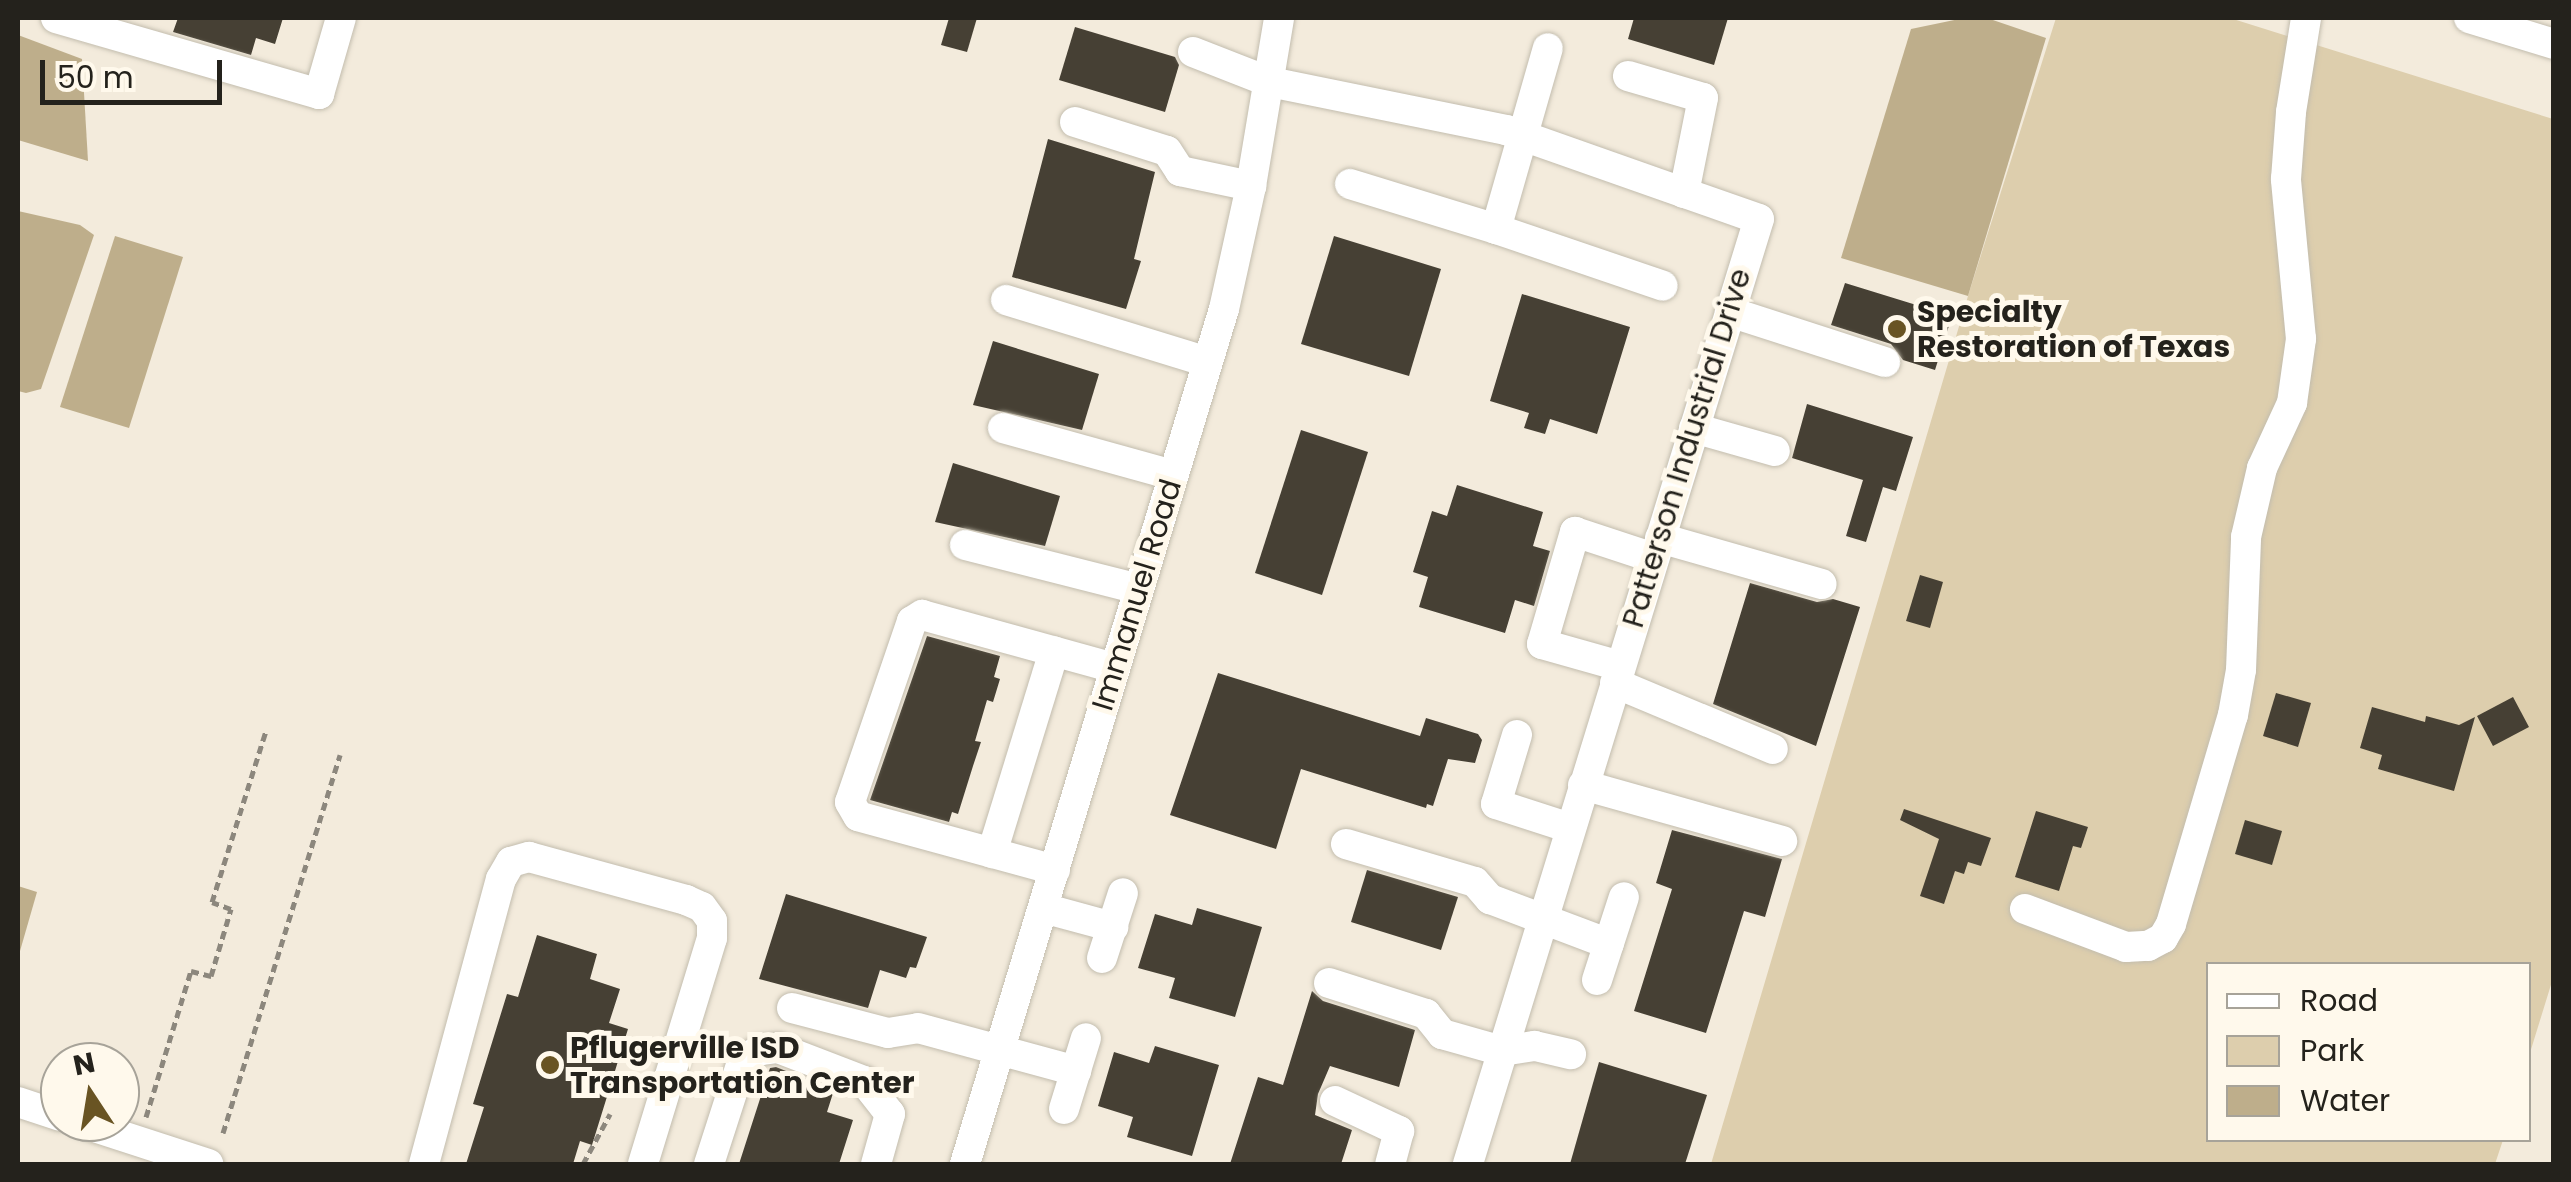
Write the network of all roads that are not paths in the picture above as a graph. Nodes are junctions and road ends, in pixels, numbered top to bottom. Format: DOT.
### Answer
graph roads {
  1 [pos="340,18"];
  2 [pos="1279,18"];
  3 [pos="2306,18"];
  4 [pos="2469,18"];
  5 [pos="67,19"];
  6 [pos="2554,44"];
  7 [pos="1548,48"];
  8 [pos="1193,52"];
  9 [pos="1628,76"];
  10 [pos="1270,82"];
  11 [pos="1074,122"];
  12 [pos="1522,135"];
  13 [pos="1350,184"];
  14 [pos="1251,186"];
  15 [pos="1684,192"];
  16 [pos="1496,229"];
  17 [pos="1663,286"];
  18 [pos="1006,300"];
  19 [pos="1730,312"];
  20 [pos="1207,362"];
  21 [pos="1885,362"];
  22 [pos="1003,428"];
  23 [pos="1694,428"];
  24 [pos="1775,452"];
  25 [pos="1173,475"];
  26 [pos="965,545"];
  27 [pos="1657,548"];
  28 [pos="1822,584"];
  29 [pos="1139,589"];
  30 [pos="1054,651"];
  31 [pos="1115,668"];
  32 [pos="1617,675"];
  33 [pos="1517,736"];
  34 [pos="1773,749"];
  35 [pos="1583,784"];
  36 [pos="1570,828"];
  37 [pos="1782,841"];
  38 [pos="1346,844"];
  39 [pos="992,853"];
  40 [pos="1055,870"];
  41 [pos="1124,894"];
  42 [pos="1624,896"];
  43 [pos="1043,908"];
  44 [pos="2026,909"];
  45 [pos="1542,920"];
  46 [pos="1112,927"];
  47 [pos="1609,944"];
  48 [pos="1102,958"];
  49 [pos="1597,980"];
  50 [pos="1329,983"];
  51 [pos="792,1008"];
  52 [pos="1086,1038"];
  53 [pos="1502,1051"];
  54 [pos="999,1053"];
  55 [pos="1571,1054"];
  56 [pos="1076,1072"];
  57 [pos="1335,1102"];
  58 [pos="1064,1109"];
  59 [pos="140,1142"];
  60 [pos="208,1164"];
  61 [pos="424,1164"];
  62 [pos="643,1164"];
  63 [pos="709,1164"];
  64 [pos="876,1164"];
  65 [pos="966,1164"];
  66 [pos="1390,1164"];
  67 [pos="1468,1164"];
  1 -- 5 [label="street"];
  2 -- 10 [label="street, Immanuel Road"];
  3 -- 44 [label="street"];
  4 -- 6 [label="street"];
  7 -- 12 [label="street"];
  8 -- 10 [label="street, Patterson Industrial Drive"];
  9 -- 15 [label="street"];
  10 -- 12 [label="street, Patterson Industrial Drive"];
  10 -- 14 [label="street, Immanuel Road"];
  11 -- 14 [label="street"];
  12 -- 15 [label="street, Patterson Industrial Drive"];
  12 -- 16 [label="street"];
  13 -- 16 [label="street"];
  14 -- 20 [label="street, Immanuel Road"];
  15 -- 19 [label="street, Patterson Industrial Drive"];
  16 -- 17 [label="street"];
  18 -- 20 [label="street"];
  19 -- 21 [label="street"];
  19 -- 23 [label="street, Patterson Industrial Drive"];
  20 -- 25 [label="street, Immanuel Road"];
  22 -- 25 [label="street"];
  23 -- 24 [label="street"];
  23 -- 27 [label="street, Patterson Industrial Drive"];
  25 -- 29 [label="street, Immanuel Road"];
  26 -- 29 [label="street"];
  27 -- 28 [label="street"];
  27 -- 32 [label="street, Patterson Industrial Drive"];
  27 -- 32 [label="street"];
  29 -- 31 [label="street, Immanuel Road"];
  30 -- 31 [label="street"];
  30 -- 39 [label="street"];
  30 -- 39 [label="street"];
  31 -- 40 [label="street, Immanuel Road"];
  32 -- 34 [label="street"];
  32 -- 35 [label="street, Patterson Industrial Drive"];
  33 -- 36 [label="street"];
  35 -- 36 [label="street, Patterson Industrial Drive"];
  35 -- 37 [label="street"];
  36 -- 45 [label="street, Patterson Industrial Drive"];
  38 -- 45 [label="street"];
  39 -- 40 [label="street"];
  40 -- 43 [label="street, Immanuel Road"];
  41 -- 46 [label="street"];
  42 -- 47 [label="street"];
  43 -- 46 [label="street"];
  43 -- 54 [label="street, Immanuel Road"];
  45 -- 47 [label="street"];
  45 -- 53 [label="street, Patterson Industrial Drive"];
  46 -- 48 [label="street"];
  47 -- 49 [label="street"];
  50 -- 53 [label="street"];
  51 -- 54 [label="street"];
  52 -- 56 [label="street"];
  53 -- 55 [label="street"];
  53 -- 67 [label="street, Patterson Industrial Drive"];
  54 -- 56 [label="street"];
  54 -- 65 [label="street, Immanuel Road"];
  56 -- 58 [label="street"];
  57 -- 66 [label="street"];
  59 -- 60 [label="street"];
  61 -- 62 [label="street"];
  63 -- 64 [label="street"];
}
